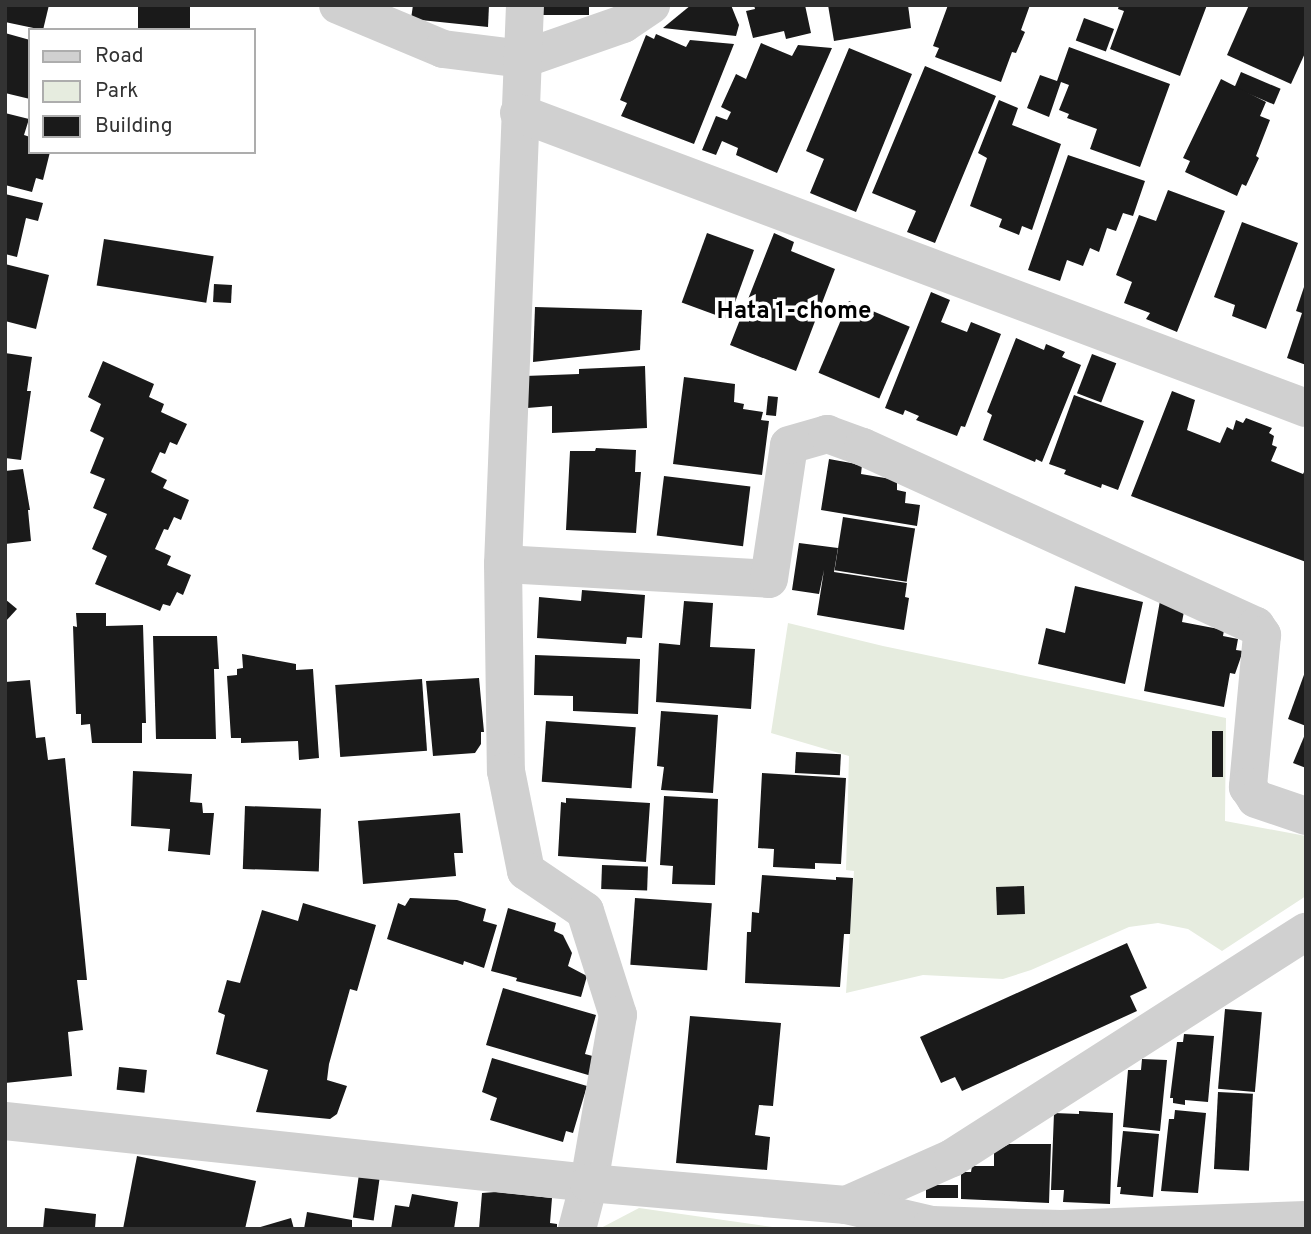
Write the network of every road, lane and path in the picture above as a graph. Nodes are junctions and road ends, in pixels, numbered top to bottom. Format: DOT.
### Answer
graph roads {
  1 [pos="338,5"];
  2 [pos="524,5"];
  3 [pos="652,5"];
  4 [pos="523,59"];
  5 [pos="519,113"];
  6 [pos="1306,408"];
  7 [pos="503,564"];
  8 [pos="1306,816"];
  9 [pos="1306,932"];
  10 [pos="5,1121"];
  11 [pos="589,1183"];
  12 [pos="846,1206"];
  13 [pos="1306,1220"];
  14 [pos="577,1229"];
  1 -- 4 [label="street"];
  2 -- 4 [label="street"];
  3 -- 4 [label="street"];
  4 -- 5 [label="street"];
  5 -- 6 [label="street"];
  5 -- 7 [label="street"];
  7 -- 8 [label="street"];
  7 -- 11 [label="street"];
  9 -- 12 [label="street"];
  10 -- 11 [label="street"];
  11 -- 12 [label="street"];
  11 -- 14 [label="street"];
  12 -- 13 [label="street"];
}
